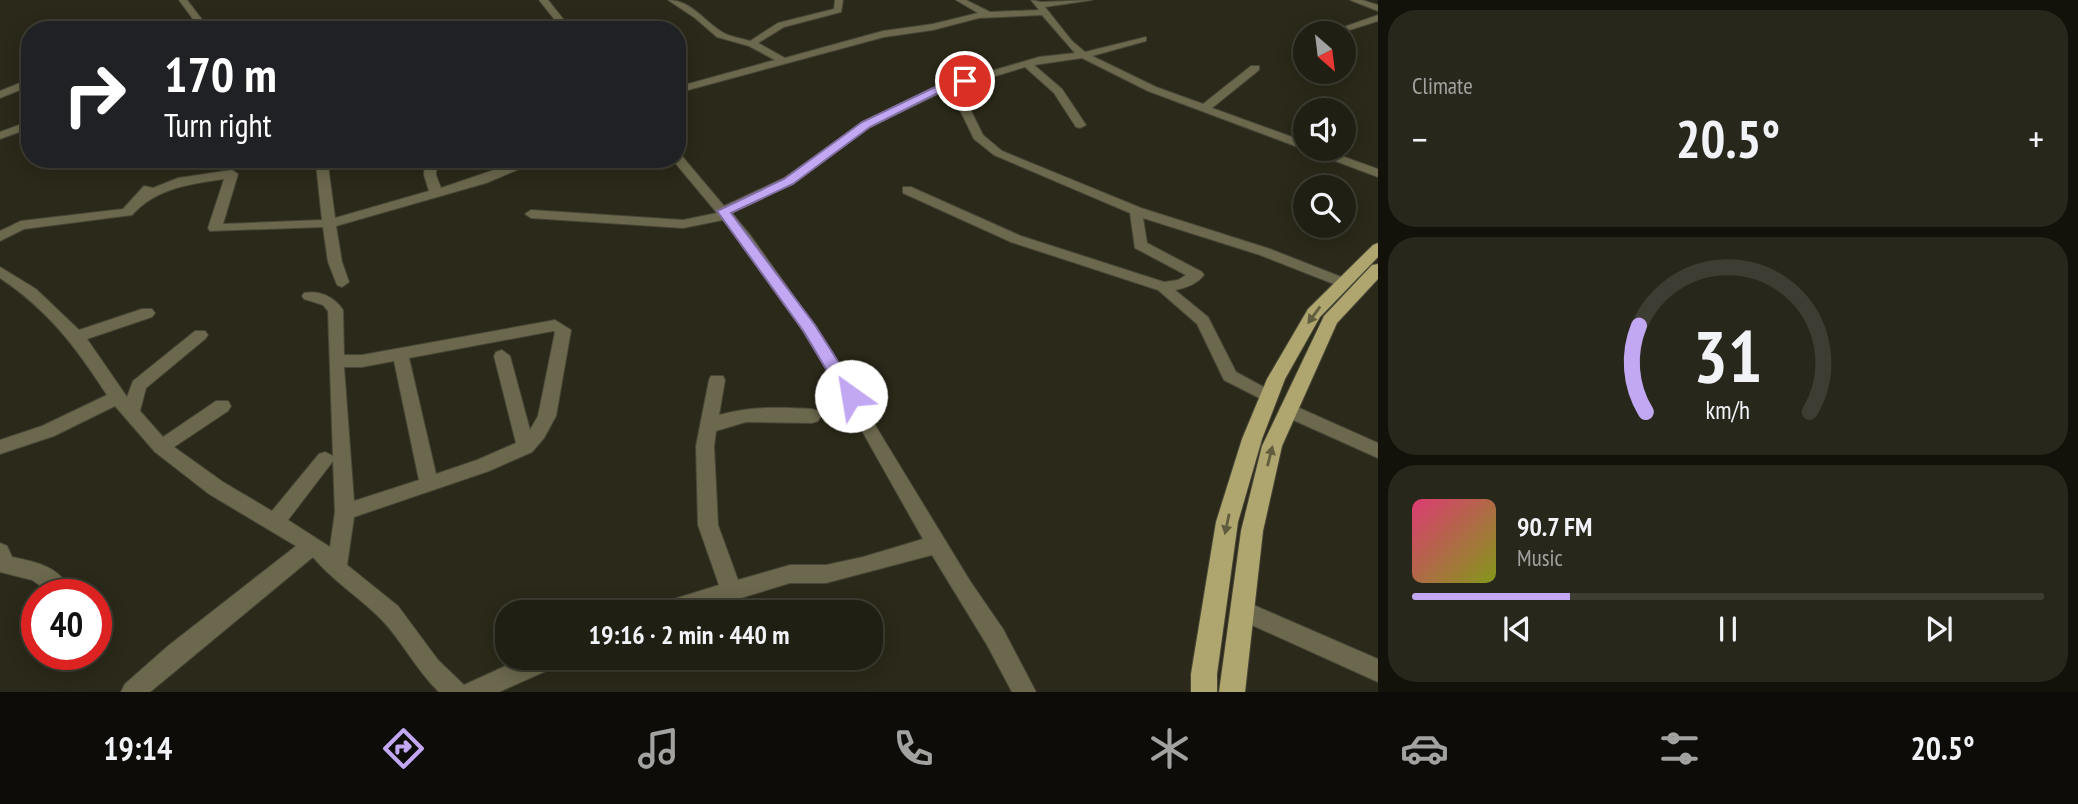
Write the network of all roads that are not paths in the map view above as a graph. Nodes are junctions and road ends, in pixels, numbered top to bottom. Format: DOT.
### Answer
graph roads {
  1 [pos="183,0"];
  2 [pos="543,0"];
  3 [pos="672,0"];
  4 [pos="839,0"];
  5 [pos="960,0"];
  6 [pos="1088,0"];
  7 [pos="1354,0"];
  8 [pos="1378,8"];
  9 [pos="1041,10"];
  10 [pos="981,13"];
  11 [pos="1378,18"];
  12 [pos="199,21"];
  13 [pos="560,21"];
  14 [pos="1356,25"];
  15 [pos="1143,39"];
  16 [pos="752,44"];
  17 [pos="1083,55"];
  18 [pos="783,61"];
  19 [pos="1027,64"];
  20 [pos="1255,68"];
  21 [pos="21,86"];
  22 [pos="946,87"];
  23 [pos="686,88"];
  24 [pos="0,95"];
  25 [pos="1204,109"];
  26 [pos="1080,125"];
  27 [pos="21,128"];
  28 [pos="0,136"];
  29 [pos="1293,141"];
  30 [pos="1345,161"];
  31 [pos="323,168"];
  32 [pos="430,168"];
  33 [pos="510,168"];
  34 [pos="686,168"];
  35 [pos="1378,173"];
  36 [pos="907,190"];
  37 [pos="436,193"];
  38 [pos="1136,211"];
  39 [pos="725,213"];
  40 [pos="531,214"];
  41 [pos="331,223"];
  42 [pos="0,237"];
  43 [pos="1378,248"];
  44 [pos="1378,269"];
  45 [pos="4,281"];
  46 [pos="342,282"];
  47 [pos="1344,282"];
  48 [pos="1163,287"];
  49 [pos="309,296"];
  50 [pos="147,313"];
  51 [pos="200,335"];
  52 [pos="76,337"];
  53 [pos="400,353"];
  54 [pos="502,356"];
  55 [pos="336,361"];
  56 [pos="717,380"];
  57 [pos="117,397"];
  58 [pos="1269,397"];
  59 [pos="222,406"];
  60 [pos="1287,410"];
  61 [pos="131,411"];
  62 [pos="812,416"];
  63 [pos="709,427"];
  64 [pos="0,447"];
  65 [pos="161,447"];
  66 [pos="526,447"];
  67 [pos="1378,451"];
  68 [pos="325,458"];
  69 [pos="429,484"];
  70 [pos="345,512"];
  71 [pos="274,523"];
  72 [pos="938,544"];
  73 [pos="311,547"];
  74 [pos="0,552"];
  75 [pos="336,569"];
  76 [pos="47,579"];
  77 [pos="732,593"];
  78 [pos="707,600"];
  79 [pos="1242,611"];
  80 [pos="515,670"];
  81 [pos="1378,671"];
  82 [pos="456,691"];
  83 [pos="133,692"];
  84 [pos="1024,692"];
  85 [pos="1203,692"];
  86 [pos="1232,692"];
  1 -- 12 [label="street"];
  2 -- 13 [label="street"];
  3 -- 16 [label="street"];
  4 -- 16 [label="street"];
  5 -- 10 [label="street"];
  6 -- 9 [label="street"];
  7 -- 8 [label="street"];
  9 -- 10 [label="street"];
  9 -- 17 [label="street"];
  10 -- 18 [label="street"];
  11 -- 14 [label="street"];
  15 -- 17 [label="street"];
  16 -- 18 [label="street"];
  17 -- 19 [label="street"];
  17 -- 25 [label="street"];
  18 -- 23 [label="street"];
  19 -- 22 [label="street"];
  19 -- 26 [label="street"];
  20 -- 25 [label="street"];
  21 -- 24 [label="street"];
  22 -- 38 [label="street"];
  22 -- 39 [label="street"];
  25 -- 29 [label="street"];
  27 -- 28 [label="street"];
  30 -- 35 [label="street"];
  31 -- 41 [label="street"];
  32 -- 37 [label="street"];
  33 -- 37 [label="street"];
  34 -- 39 [label="street"];
  36 -- 48 [label="street"];
  37 -- 41 [label="street"];
  38 -- 47 [label="street"];
  38 -- 48 [label="street"];
  39 -- 40 [label="street"];
  39 -- 72 [label="street"];
  41 -- 42 [label="street"];
  41 -- 46 [label="street"];
  43 -- 47 [label="main road"];
  44 -- 60 [label="main road"];
  45 -- 52 [label="street"];
  47 -- 58 [label="main road, one-way"];
  48 -- 58 [label="street"];
  49 -- 55 [label="street"];
  50 -- 52 [label="street"];
  51 -- 61 [label="street"];
  52 -- 57 [label="street"];
  53 -- 55 [label="street"];
  53 -- 66 [label="street"];
  53 -- 69 [label="street"];
  54 -- 66 [label="street"];
  55 -- 70 [label="street"];
  56 -- 63 [label="street"];
  57 -- 61 [label="street"];
  57 -- 64 [label="street"];
  58 -- 85 [label="main road, one-way"];
  59 -- 65 [label="street"];
  60 -- 67 [label="street"];
  79 -- 60 [label="main road, one-way"];
  61 -- 65 [label="street"];
  62 -- 63 [label="street"];
  63 -- 77 [label="street"];
  65 -- 71 [label="street"];
  66 -- 69 [label="street"];
  68 -- 71 [label="street"];
  69 -- 70 [label="street"];
  70 -- 75 [label="street"];
  71 -- 73 [label="street"];
  72 -- 77 [label="street"];
  72 -- 84 [label="street"];
  73 -- 75 [label="street"];
  73 -- 83 [label="street"];
  74 -- 76 [label="street"];
  75 -- 82 [label="street"];
  77 -- 78 [label="street"];
  79 -- 81 [label="street"];
  79 -- 86 [label="main road"];
  80 -- 82 [label="street"];
}
